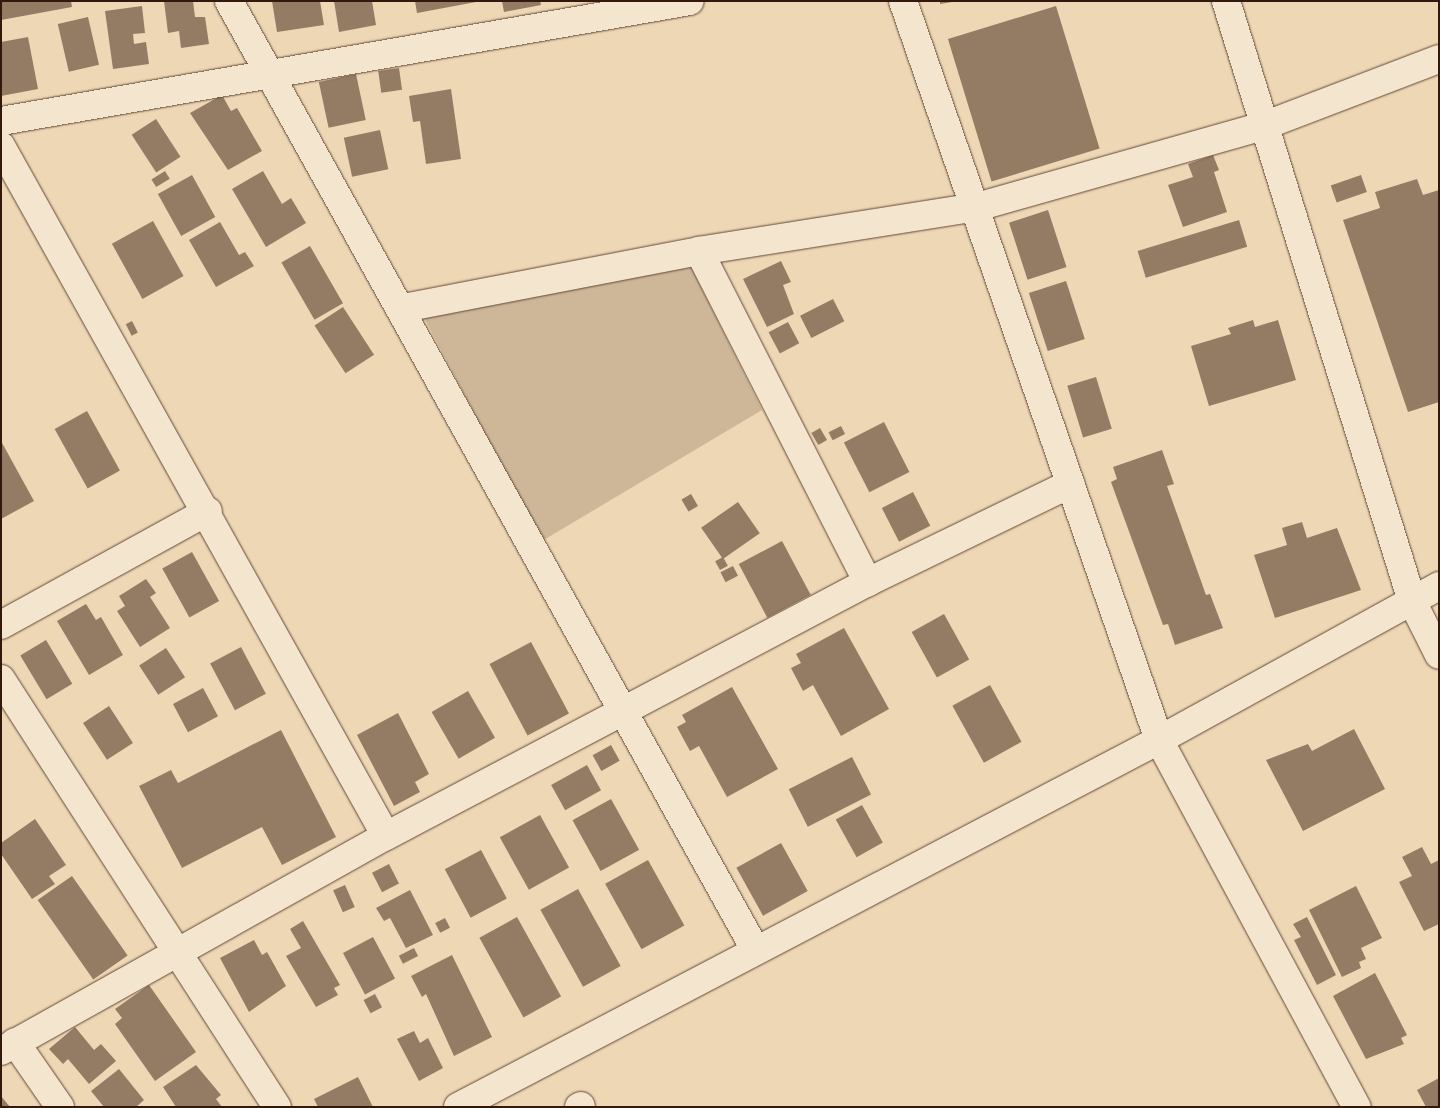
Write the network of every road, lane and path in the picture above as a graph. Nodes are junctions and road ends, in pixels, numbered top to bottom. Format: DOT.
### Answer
graph roads {
  1 [pos="229,1"];
  2 [pos="690,1"];
  3 [pos="903,1"];
  4 [pos="1226,1"];
  5 [pos="1439,60"];
  6 [pos="270,74"];
  7 [pos="1,122"];
  8 [pos="1266,125"];
  9 [pos="1,146"];
  10 [pos="977,207"];
  11 [pos="699,251"];
  12 [pos="403,308"];
  13 [pos="1070,484"];
  14 [pos="208,511"];
  15 [pos="868,582"];
  16 [pos="1439,586"];
  17 [pos="1412,601"];
  18 [pos="1,625"];
  19 [pos="1439,654"];
  20 [pos="1,679"];
  21 [pos="623,712"];
  22 [pos="1159,740"];
  23 [pos="386,836"];
  24 [pos="755,949"];
  25 [pos="179,954"];
  26 [pos="8,1046"];
  27 [pos="60,1107"];
  28 [pos="277,1107"];
  29 [pos="458,1107"];
  30 [pos="1357,1107"];
  1 -- 6 [label="street"];
  2 -- 6 [label="street"];
  3 -- 10 [label="street"];
  4 -- 8 [label="street"];
  5 -- 8 [label="street"];
  6 -- 7 [label="street"];
  6 -- 12 [label="street"];
  8 -- 10 [label="street"];
  8 -- 17 [label="street"];
  9 -- 14 [label="street"];
  10 -- 11 [label="street"];
  10 -- 13 [label="street"];
  11 -- 12 [label="street"];
  11 -- 15 [label="street"];
  12 -- 21 [label="street"];
  13 -- 15 [label="street"];
  13 -- 22 [label="street"];
  14 -- 18 [label="street"];
  14 -- 23 [label="street"];
  15 -- 21 [label="street"];
  16 -- 17 [label="street"];
  17 -- 19 [label="street"];
  17 -- 22 [label="street"];
  20 -- 25 [label="street"];
  21 -- 23 [label="street"];
  21 -- 24 [label="street"];
  22 -- 24 [label="street"];
  22 -- 30 [label="street"];
  23 -- 25 [label="street"];
  24 -- 29 [label="street"];
  25 -- 26 [label="street"];
  25 -- 28 [label="street"];
  26 -- 27 [label="street"];
}
